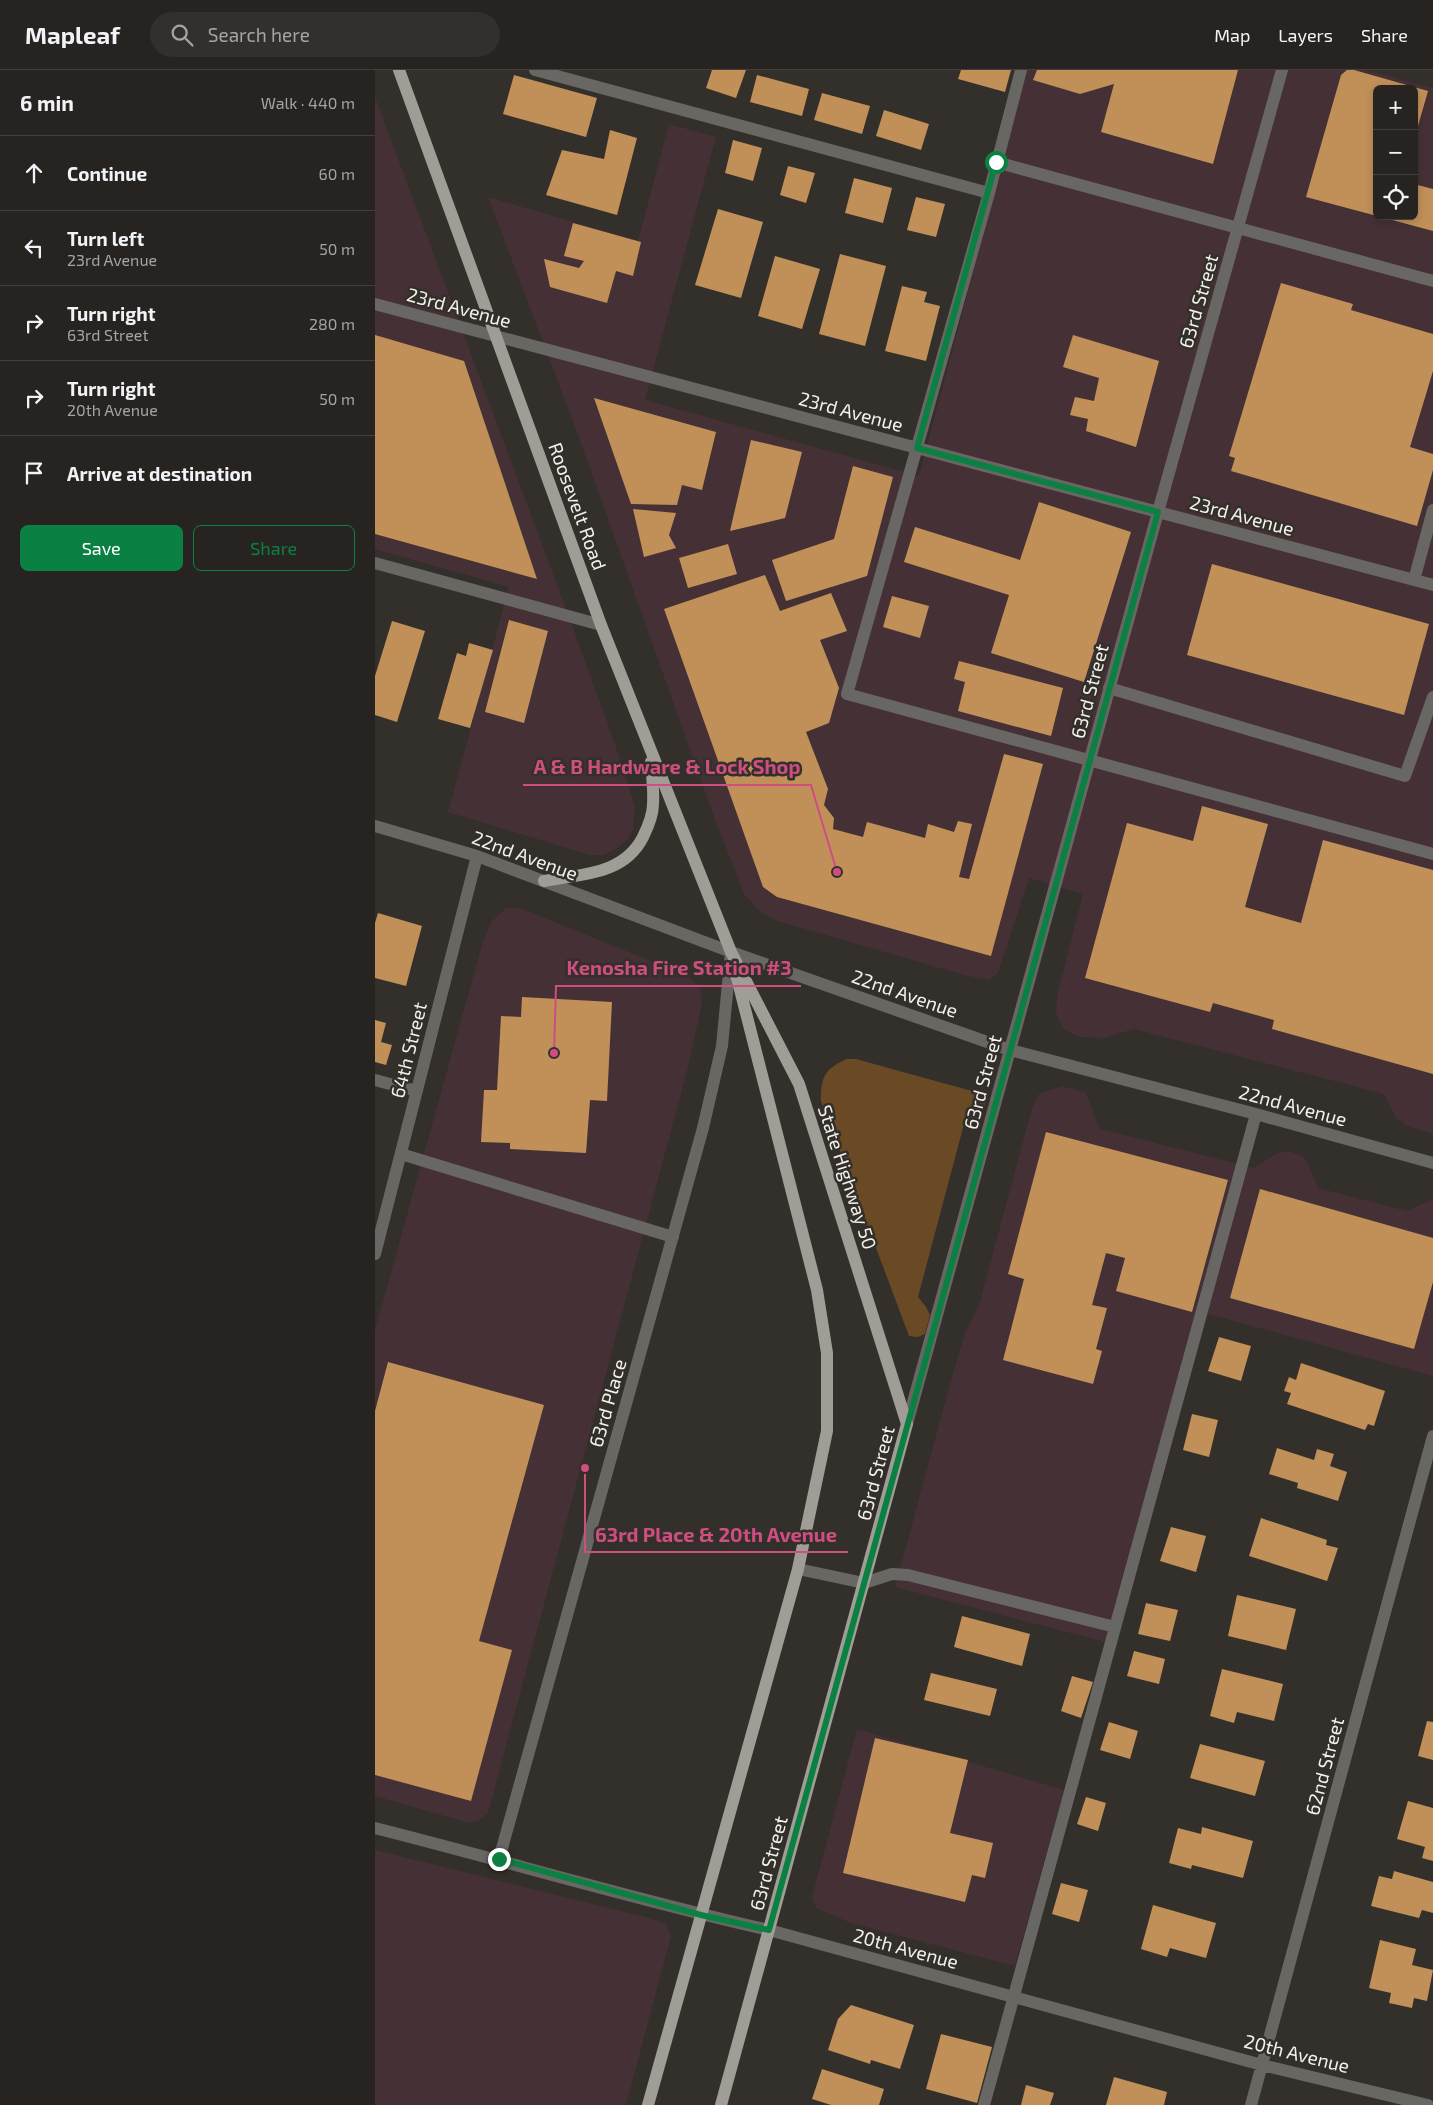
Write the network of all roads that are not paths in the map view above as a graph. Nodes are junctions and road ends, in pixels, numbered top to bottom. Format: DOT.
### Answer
graph roads {
  1 [pos="399,70"];
  2 [pos="535,70"];
  3 [pos="1021,70"];
  4 [pos="1282,70"];
  5 [pos="996,162"];
  6 [pos="989,193"];
  7 [pos="1238,227"];
  8 [pos="1433,281"];
  9 [pos="375,304"];
  10 [pos="496,336"];
  11 [pos="917,448"];
  12 [pos="1433,510"];
  13 [pos="1158,512"];
  14 [pos="375,563"];
  15 [pos="1413,580"];
  16 [pos="1433,585"];
  17 [pos="601,625"];
  18 [pos="1109,688"];
  19 [pos="1433,697"];
  20 [pos="650,750"];
  21 [pos="1090,760"];
  22 [pos="375,826"];
  23 [pos="1433,854"];
  24 [pos="477,856"];
  25 [pos="543,881"];
  26 [pos="731,952"];
  27 [pos="1010,1050"];
  28 [pos="375,1080"];
  29 [pos="417,1091"];
  30 [pos="1256,1114"];
  31 [pos="401,1154"];
  32 [pos="1433,1163"];
  33 [pos="673,1236"];
  34 [pos="375,1254"];
  35 [pos="907,1424"];
  36 [pos="1433,1436"];
  37 [pos="798,1569"];
  38 [pos="864,1583"];
  39 [pos="1115,1627"];
  40 [pos="375,1828"];
  41 [pos="499,1859"];
  42 [pos="701,1915"];
  43 [pos="769,1930"];
  44 [pos="1013,1997"];
  45 [pos="1262,2065"];
  46 [pos="648,2105"];
  47 [pos="721,2105"];
  48 [pos="984,2105"];
  49 [pos="1251,2105"];
  50 [pos="1427,2105"];
  1 -- 10 [label="main road, Roosevelt Road"];
  2 -- 6 [label="street"];
  3 -- 5 [label="street"];
  4 -- 7 [label="street, 63rd Street"];
  5 -- 6 [label="street"];
  5 -- 7 [label="street"];
  6 -- 11 [label="street"];
  7 -- 8 [label="street"];
  7 -- 13 [label="street, 63rd Street"];
  9 -- 10 [label="street, 23rd Avenue"];
  10 -- 11 [label="street, 23rd Avenue"];
  10 -- 17 [label="main road, Roosevelt Road"];
  11 -- 13 [label="street, 23rd Avenue"];
  11 -- 21 [label="street"];
  12 -- 15 [label="street"];
  13 -- 15 [label="street, 23rd Avenue"];
  13 -- 18 [label="street, 63rd Street"];
  14 -- 17 [label="street"];
  15 -- 16 [label="street, 23rd Avenue"];
  17 -- 20 [label="main road, Roosevelt Road"];
  18 -- 19 [label="street"];
  18 -- 21 [label="street, 63rd Street"];
  20 -- 25 [label="main road"];
  20 -- 26 [label="main road, Roosevelt Road"];
  21 -- 23 [label="street"];
  21 -- 27 [label="street, 63rd Street"];
  22 -- 24 [label="street, 22nd Avenue"];
  24 -- 25 [label="street, 22nd Avenue"];
  24 -- 29 [label="street, 64th Street"];
  25 -- 26 [label="street, 22nd Avenue"];
  26 -- 27 [label="street, 22nd Avenue"];
  26 -- 33 [label="street, 63rd Place"];
  26 -- 35 [label="main road, State Highway 50"];
  26 -- 37 [label="main road"];
  27 -- 30 [label="street, 22nd Avenue"];
  27 -- 35 [label="street, 63rd Street"];
  28 -- 29 [label="street"];
  29 -- 31 [label="street, 64th Street"];
  30 -- 32 [label="street, 22nd Avenue"];
  30 -- 39 [label="street"];
  31 -- 33 [label="street"];
  31 -- 34 [label="street, 64th Street"];
  33 -- 41 [label="street, 63rd Place"];
  35 -- 38 [label="main road, 63rd Street"];
  36 -- 45 [label="street, 62nd Street"];
  37 -- 38 [label="street"];
  37 -- 42 [label="main road"];
  38 -- 39 [label="street"];
  38 -- 43 [label="main road, 63rd Street"];
  39 -- 44 [label="street"];
  40 -- 41 [label="street, 20th Avenue"];
  41 -- 42 [label="street, 20th Avenue"];
  42 -- 43 [label="street, 20th Avenue"];
  42 -- 46 [label="main road"];
  43 -- 44 [label="street, 20th Avenue"];
  43 -- 47 [label="main road, 63rd Street"];
  44 -- 45 [label="street, 20th Avenue"];
  44 -- 48 [label="street"];
  45 -- 49 [label="street, 62nd Street"];
  45 -- 50 [label="street, 20th Avenue"];
}
